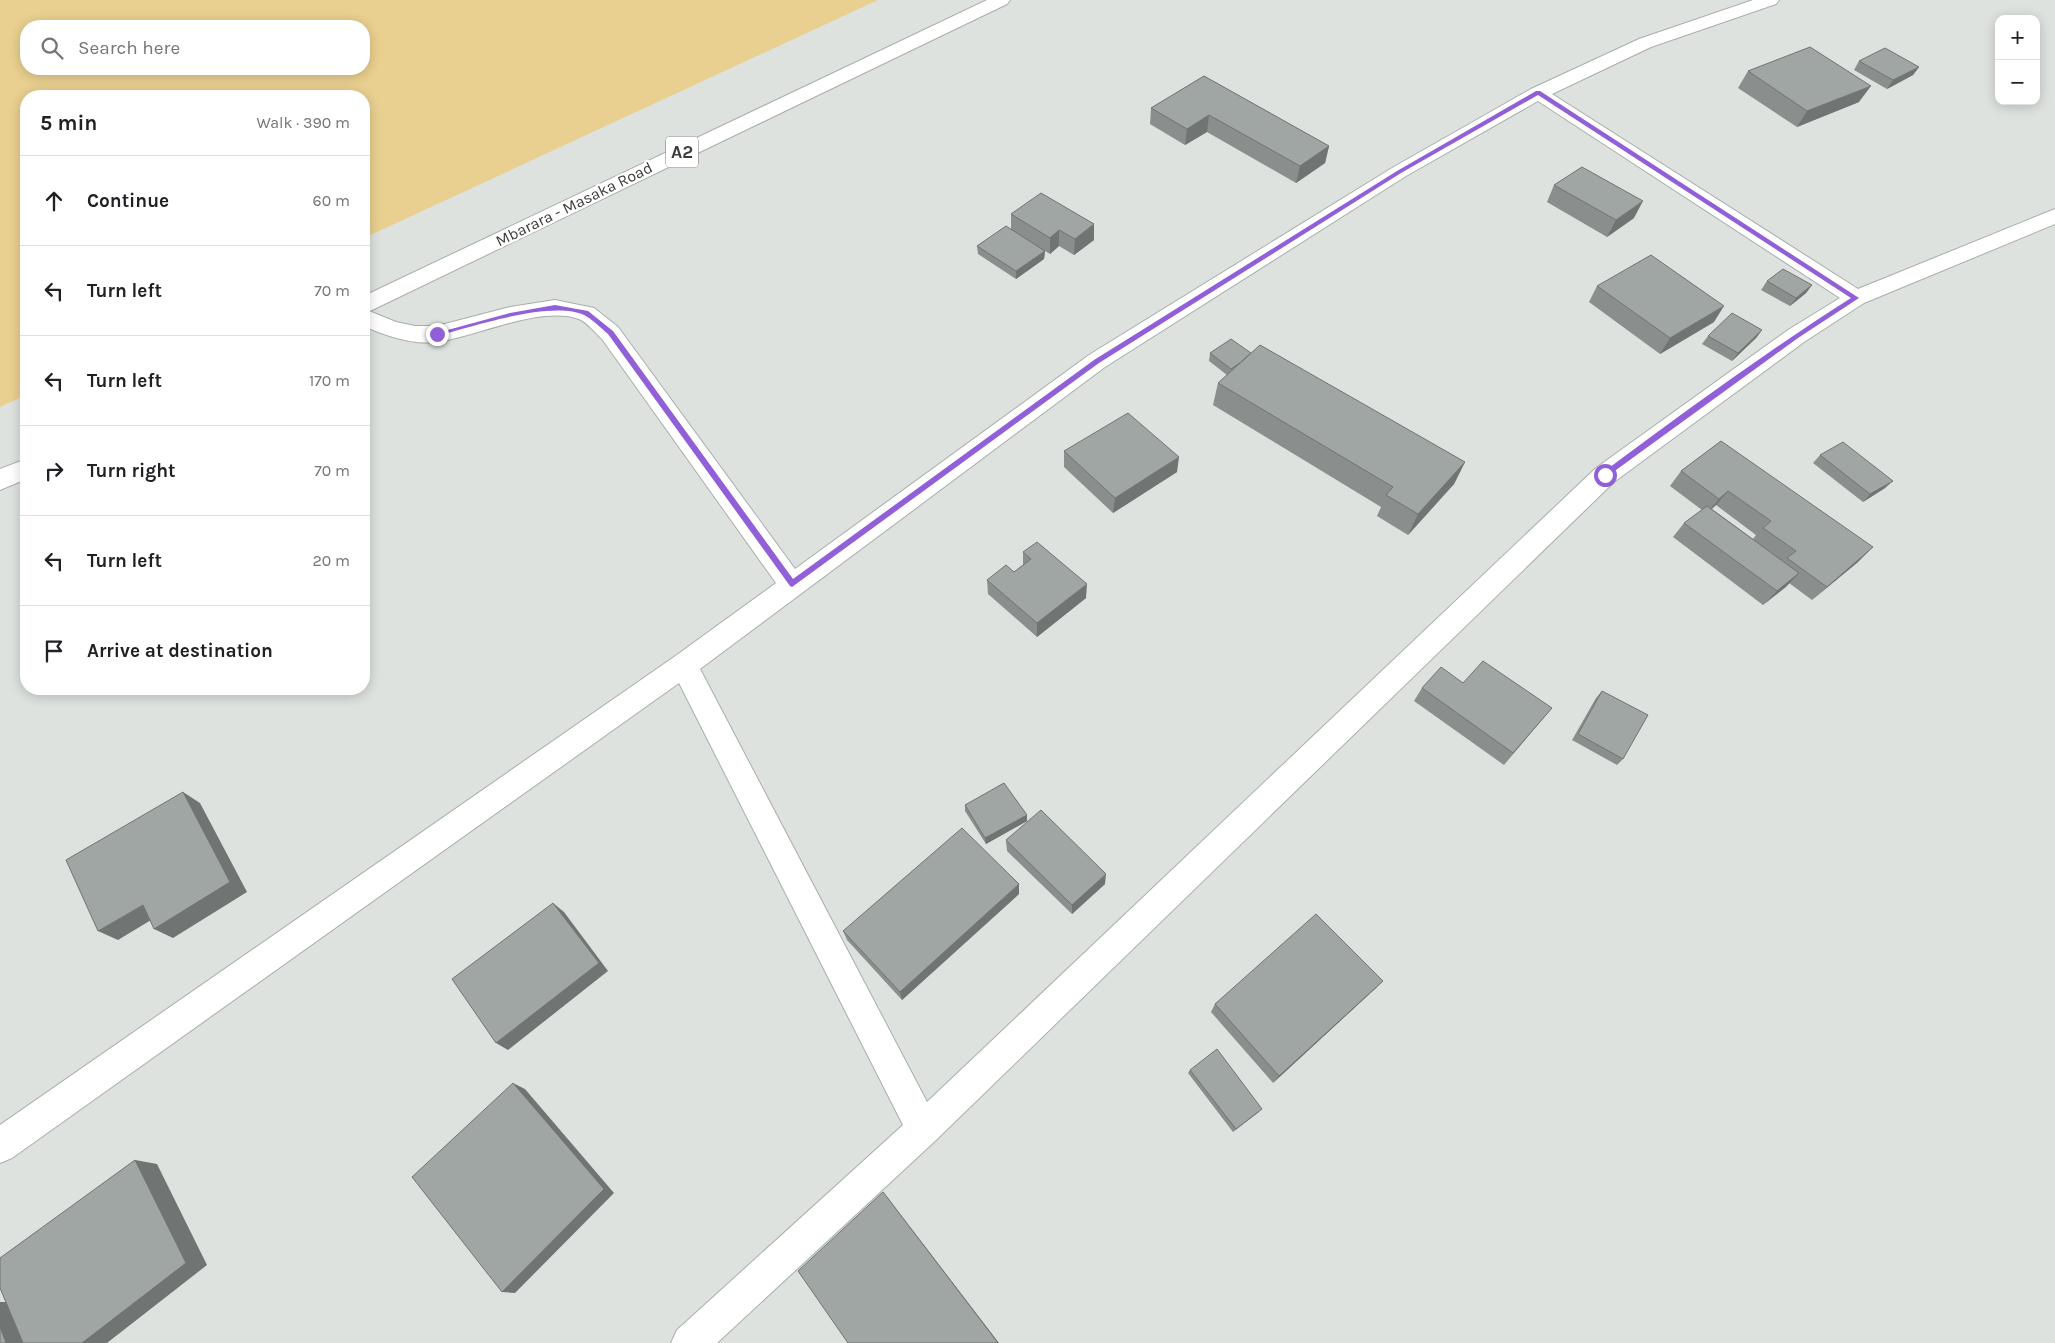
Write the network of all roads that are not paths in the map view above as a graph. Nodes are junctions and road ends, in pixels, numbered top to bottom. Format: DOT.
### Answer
graph roads {
  1 [pos="1001,0"];
  2 [pos="1770,0"];
  3 [pos="1538,93"];
  4 [pos="2055,216"];
  5 [pos="1856,298"];
  6 [pos="370,302"];
  7 [pos="370,320"];
  8 [pos="20,471"];
  9 [pos="0,480"];
  10 [pos="792,584"];
  11 [pos="684,666"];
  12 [pos="923,1129"];
  13 [pos="0,1146"];
  14 [pos="690,1343"];
  1 -- 6 [label="street, Mbarara - Masaka Road / A2"];
  2 -- 3 [label="street"];
  3 -- 5 [label="street"];
  3 -- 10 [label="street"];
  4 -- 5 [label="street"];
  5 -- 12 [label="street"];
  7 -- 10 [label="street"];
  8 -- 9 [label="street"];
  10 -- 11 [label="street"];
  11 -- 12 [label="street"];
  11 -- 13 [label="street"];
  12 -- 14 [label="street"];
}
